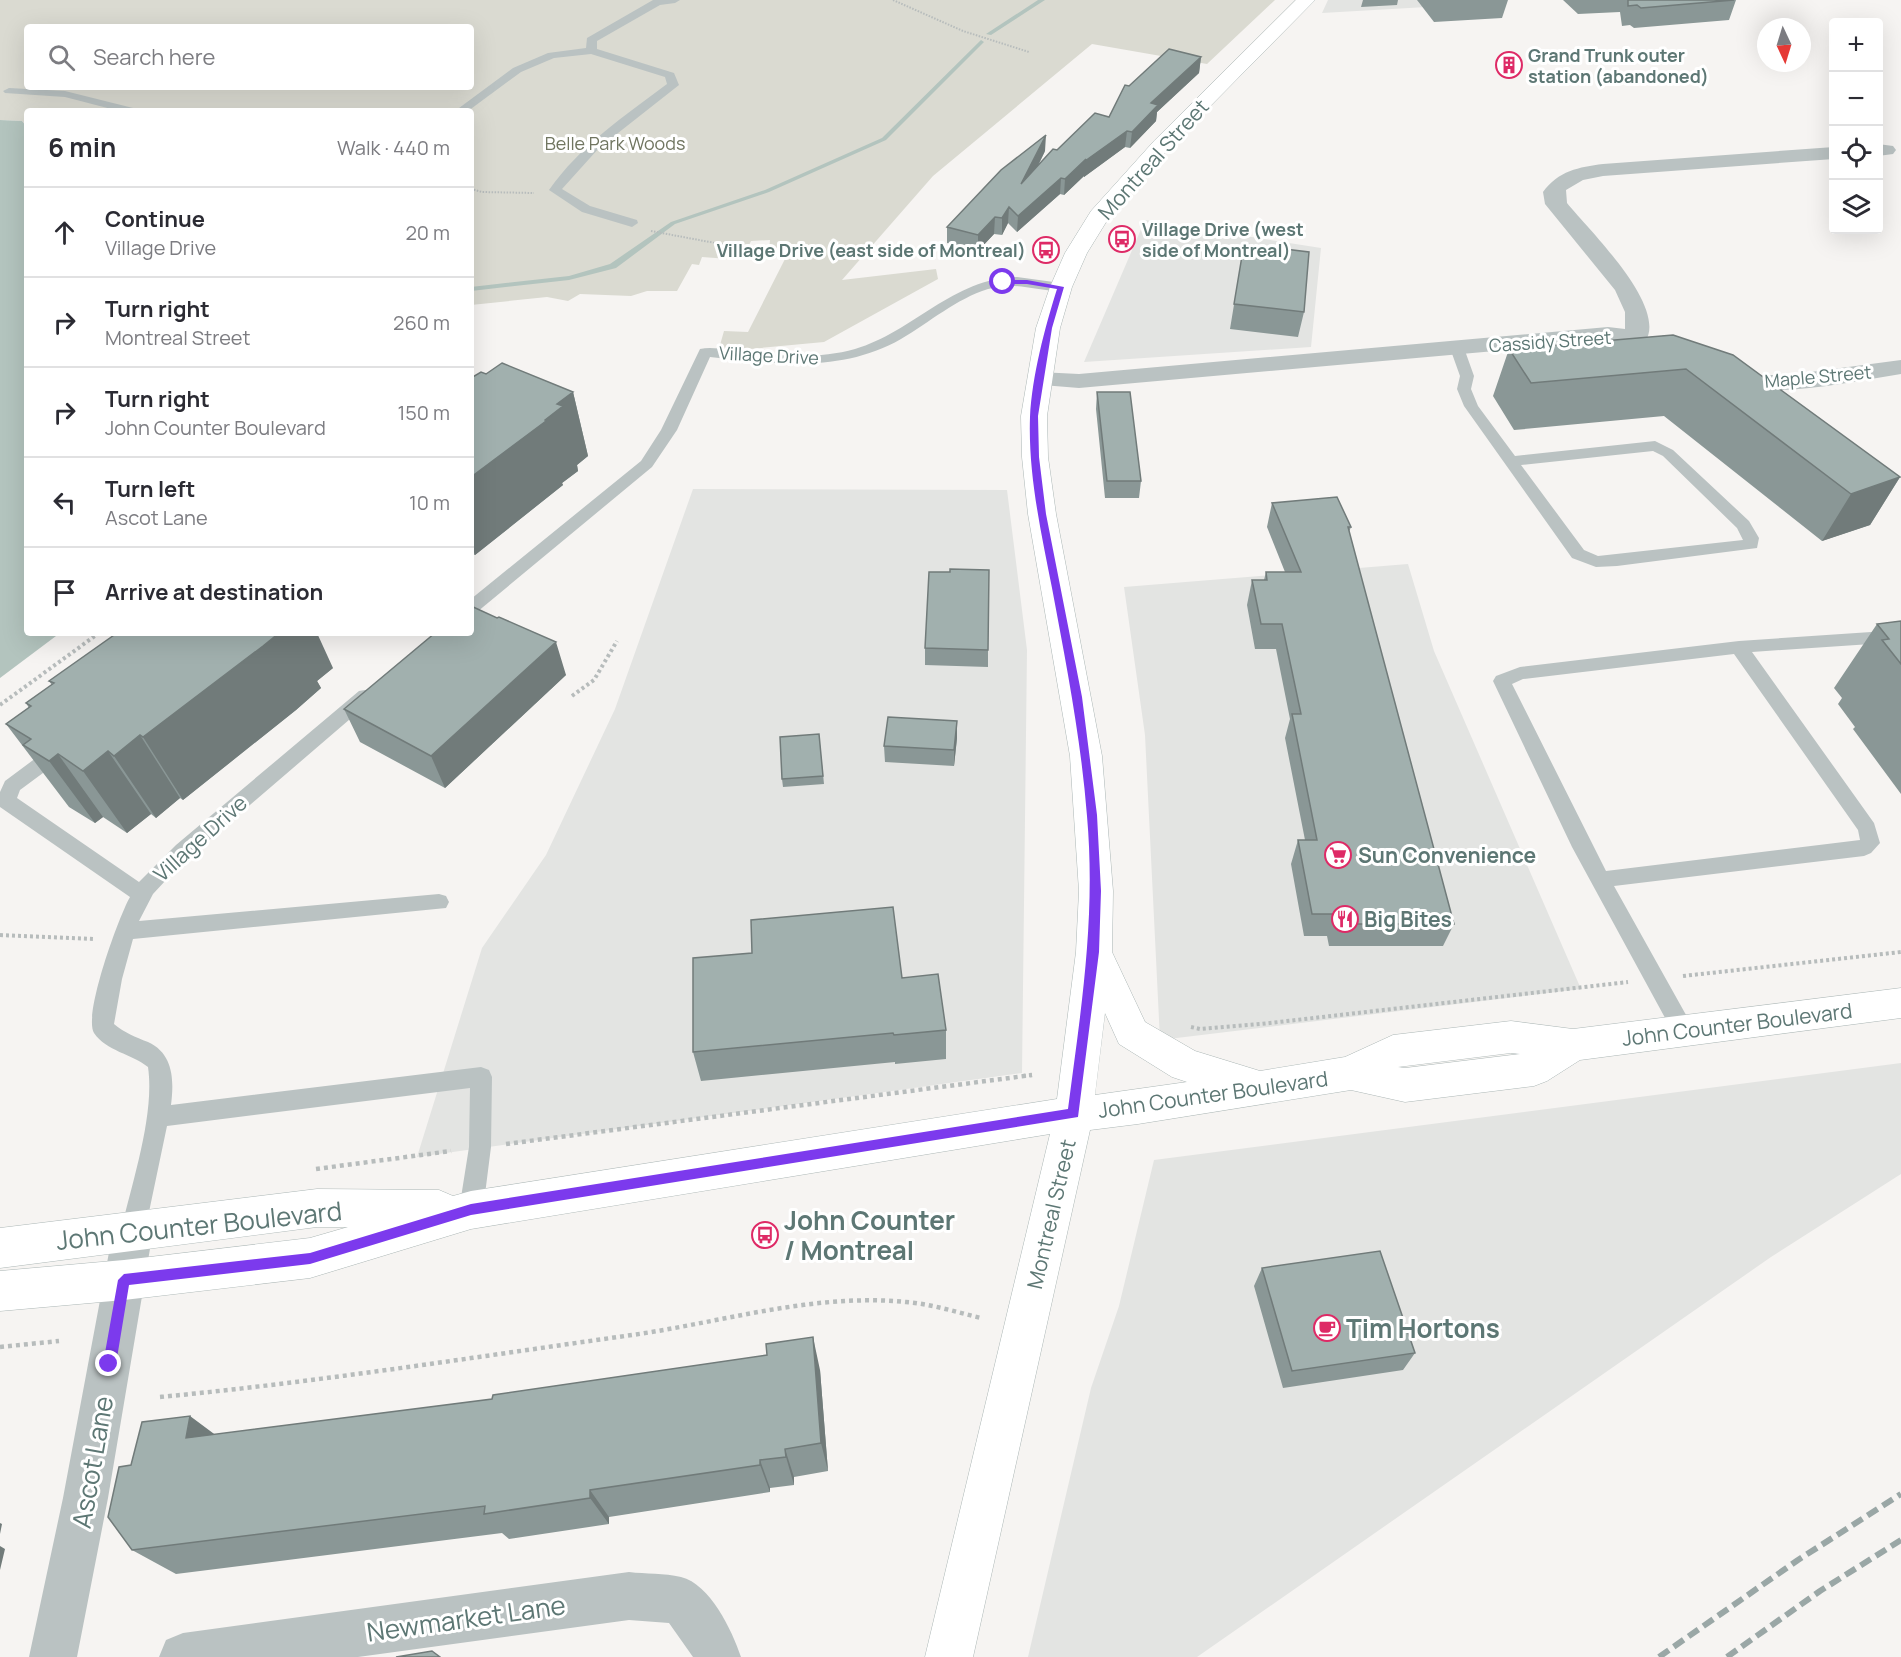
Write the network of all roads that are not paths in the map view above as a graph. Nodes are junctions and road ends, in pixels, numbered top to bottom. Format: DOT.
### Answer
graph roads {
  1 [pos="675,0"];
  2 [pos="1306,0"];
  3 [pos="653,1"];
  4 [pos="591,46"];
  5 [pos="9,91"];
  6 [pos="122,108"];
  7 [pos="465,108"];
  8 [pos="1829,153"];
  9 [pos="632,223"];
  10 [pos="1061,287"];
  11 [pos="1457,348"];
  12 [pos="1901,367"];
  13 [pos="1707,373"];
  14 [pos="1038,379"];
  15 [pos="1510,461"];
  16 [pos="474,606"];
  17 [pos="1901,636"];
  18 [pos="1739,647"];
  19 [pos="383,682"];
  20 [pos="78,737"];
  21 [pos="1601,880"];
  22 [pos="142,894"];
  23 [pos="440,902"];
  24 [pos="126,931"];
  25 [pos="1094,952"];
  26 [pos="1901,1003"];
  27 [pos="1684,1031"];
  28 [pos="1260,1087"];
  29 [pos="1074,1114"];
  30 [pos="158,1117"];
  31 [pos="471,1210"];
  32 [pos="133,1231"];
  33 [pos="0,1248"];
  34 [pos="124,1280"];
  35 [pos="0,1291"];
  36 [pos="52,1657"];
  37 [pos="183,1657"];
  38 [pos="717,1657"];
  39 [pos="949,1657"];
  1 -- 3 [label="lane"];
  2 -- 10 [label="main road, Montreal Street"];
  3 -- 4 [label="lane"];
  4 -- 7 [label="lane"];
  4 -- 9 [label="lane"];
  5 -- 6 [label="lane"];
  8 -- 11 [label="street, Cassidy Street"];
  10 -- 14 [label="main road, Montreal Street"];
  10 -- 16 [label="lane, Village Drive"];
  11 -- 14 [label="street, Cassidy Street"];
  11 -- 15 [label="lane"];
  12 -- 13 [label="street, Maple Street"];
  14 -- 25 [label="main road, Montreal Street"];
  15 -- 15 [label="lane"];
  17 -- 18 [label="lane"];
  18 -- 21 [label="lane"];
  18 -- 21 [label="lane"];
  19 -- 22 [label="lane, Village Drive"];
  20 -- 22 [label="lane"];
  21 -- 27 [label="lane"];
  22 -- 24 [label="lane, Village Drive"];
  23 -- 24 [label="lane"];
  24 -- 30 [label="lane, Village Drive"];
  25 -- 28 [label="main road"];
  25 -- 29 [label="main road, Montreal Street"];
  26 -- 27 [label="main road, John Counter Boulevard"];
  27 -- 28 [label="main road, John Counter Boulevard"];
  28 -- 29 [label="main road, John Counter Boulevard"];
  29 -- 31 [label="main road, John Counter Boulevard"];
  29 -- 39 [label="main road, Montreal Street"];
  30 -- 31 [label="lane"];
  30 -- 32 [label="lane, Village Drive"];
  31 -- 32 [label="main road, John Counter Boulevard"];
  31 -- 34 [label="main road, John Counter Boulevard"];
  32 -- 33 [label="main road, John Counter Boulevard"];
  32 -- 34 [label="street, Ascot Lane"];
  34 -- 35 [label="main road, John Counter Boulevard"];
  34 -- 36 [label="street, Ascot Lane"];
  37 -- 38 [label="street, Newmarket Lane"];
}
